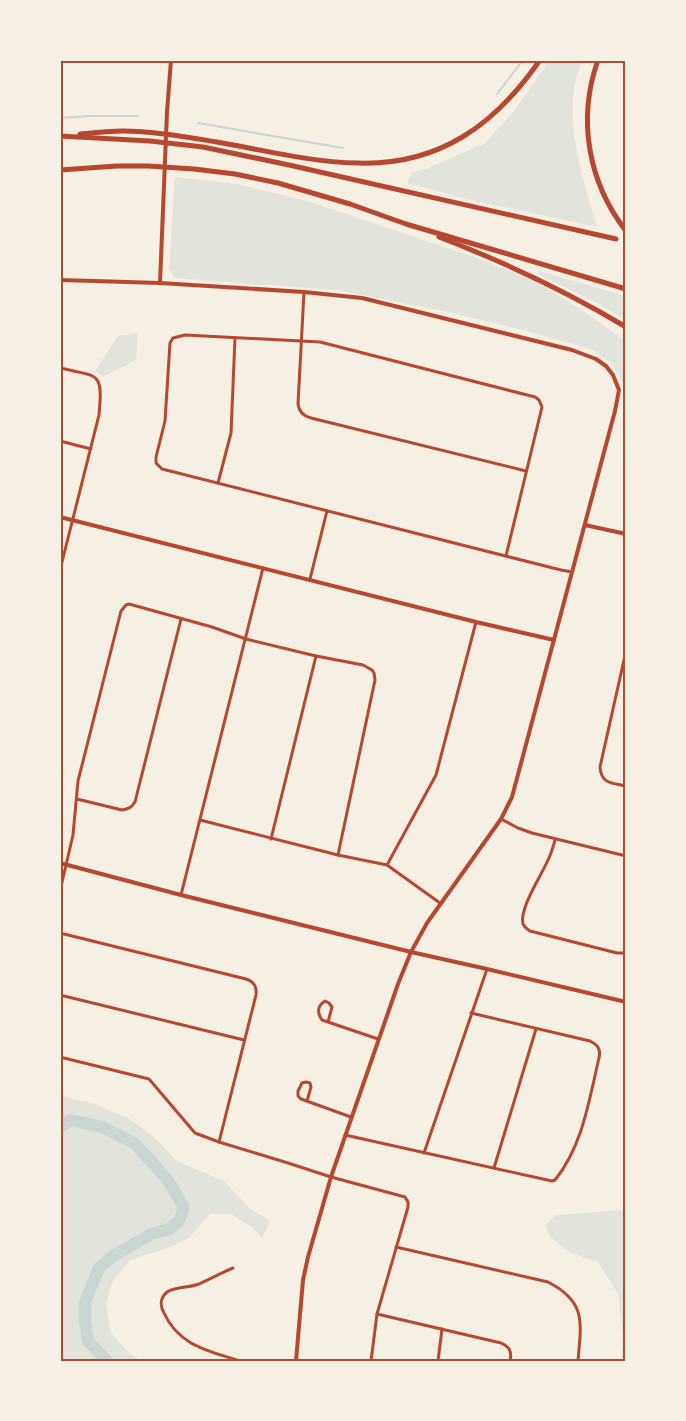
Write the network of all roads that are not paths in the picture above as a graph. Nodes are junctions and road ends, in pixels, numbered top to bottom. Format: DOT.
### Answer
graph roads {
  1 [pos="171,60"];
  2 [pos="540,60"];
  3 [pos="598,60"];
  4 [pos="60,136"];
  5 [pos="60,170"];
  6 [pos="406,224"];
  7 [pos="626,231"];
  8 [pos="616,240"];
  9 [pos="60,280"];
  10 [pos="160,283"];
  11 [pos="626,289"];
  12 [pos="304,292"];
  13 [pos="626,327"];
  14 [pos="235,338"];
  15 [pos="302,342"];
  16 [pos="60,368"];
  17 [pos="60,441"];
  18 [pos="91,449"];
  19 [pos="526,471"];
  20 [pos="218,483"];
  21 [pos="327,511"];
  22 [pos="60,517"];
  23 [pos="72,520"];
  24 [pos="585,525"];
  25 [pos="626,534"];
  26 [pos="506,555"];
  27 [pos="263,568"];
  28 [pos="60,570"];
  29 [pos="572,572"];
  30 [pos="310,579"];
  31 [pos="181,619"];
  32 [pos="476,622"];
  33 [pos="246,639"];
  34 [pos="554,640"];
  35 [pos="626,651"];
  36 [pos="316,656"];
  37 [pos="626,786"];
  38 [pos="77,799"];
  39 [pos="501,819"];
  40 [pos="200,820"];
  41 [pos="272,839"];
  42 [pos="555,840"];
  43 [pos="338,855"];
  44 [pos="626,856"];
  45 [pos="60,863"];
  46 [pos="66,865"];
  47 [pos="387,865"];
  48 [pos="60,891"];
  49 [pos="181,895"];
  50 [pos="440,903"];
  51 [pos="60,933"];
  52 [pos="411,952"];
  53 [pos="626,953"];
  54 [pos="487,969"];
  55 [pos="60,995"];
  56 [pos="626,1002"];
  57 [pos="471,1013"];
  58 [pos="328,1022"];
  59 [pos="536,1029"];
  60 [pos="378,1039"];
  61 [pos="244,1040"];
  62 [pos="60,1057"];
  63 [pos="307,1101"];
  64 [pos="351,1117"];
  65 [pos="345,1135"];
  66 [pos="219,1142"];
  67 [pos="424,1153"];
  68 [pos="494,1169"];
  69 [pos="331,1178"];
  70 [pos="396,1246"];
  71 [pos="233,1268"];
  72 [pos="377,1314"];
  73 [pos="442,1329"];
  74 [pos="240,1361"];
  75 [pos="296,1361"];
  76 [pos="371,1361"];
  77 [pos="438,1361"];
  78 [pos="510,1361"];
  79 [pos="578,1361"];
  1 -- 10 [label="street"];
  2 -- 4 [label="highway"];
  3 -- 7 [label="highway"];
  4 -- 8 [label="highway"];
  5 -- 6 [label="highway"];
  6 -- 11 [label="highway"];
  6 -- 13 [label="highway"];
  9 -- 10 [label="street"];
  10 -- 12 [label="street"];
  12 -- 15 [label="street"];
  12 -- 24 [label="street"];
  14 -- 15 [label="street"];
  14 -- 20 [label="street"];
  14 -- 20 [label="street"];
  15 -- 19 [label="street"];
  15 -- 19 [label="street"];
  16 -- 18 [label="street"];
  17 -- 18 [label="street"];
  18 -- 23 [label="street"];
  19 -- 26 [label="street"];
  20 -- 21 [label="street"];
  21 -- 26 [label="street"];
  21 -- 30 [label="street"];
  22 -- 23 [label="street"];
  23 -- 27 [label="street"];
  23 -- 28 [label="street"];
  24 -- 25 [label="street"];
  24 -- 29 [label="street"];
  26 -- 29 [label="street"];
  27 -- 30 [label="street"];
  27 -- 33 [label="street"];
  29 -- 34 [label="street"];
  30 -- 32 [label="street"];
  31 -- 33 [label="street"];
  31 -- 38 [label="street"];
  31 -- 38 [label="street"];
  32 -- 34 [label="street"];
  32 -- 47 [label="street"];
  33 -- 36 [label="street"];
  33 -- 40 [label="street"];
  34 -- 39 [label="street"];
  35 -- 37 [label="street"];
  36 -- 41 [label="street"];
  36 -- 43 [label="street"];
  38 -- 46 [label="street"];
  39 -- 42 [label="street"];
  39 -- 50 [label="street"];
  40 -- 41 [label="street"];
  40 -- 49 [label="street"];
  41 -- 43 [label="street"];
  42 -- 44 [label="street"];
  42 -- 53 [label="street"];
  43 -- 47 [label="street"];
  45 -- 46 [label="street"];
  46 -- 48 [label="street"];
  46 -- 49 [label="street"];
  47 -- 50 [label="street"];
  49 -- 52 [label="street"];
  50 -- 52 [label="street"];
  51 -- 61 [label="street"];
  52 -- 54 [label="street"];
  52 -- 60 [label="street"];
  54 -- 56 [label="street"];
  54 -- 57 [label="street"];
  55 -- 61 [label="street"];
  57 -- 59 [label="street"];
  57 -- 67 [label="street"];
  58 -- 58 [label="street"];
  58 -- 60 [label="street"];
  59 -- 68 [label="street"];
  59 -- 68 [label="street"];
  60 -- 64 [label="street"];
  61 -- 66 [label="street"];
  62 -- 66 [label="street"];
  63 -- 63 [label="street"];
  63 -- 64 [label="street"];
  64 -- 65 [label="street"];
  65 -- 67 [label="street"];
  65 -- 69 [label="street"];
  66 -- 69 [label="street"];
  67 -- 68 [label="street"];
  69 -- 70 [label="street"];
  69 -- 75 [label="street"];
  70 -- 72 [label="street"];
  70 -- 79 [label="street"];
  71 -- 74 [label="street"];
  72 -- 73 [label="street"];
  72 -- 76 [label="street"];
  73 -- 77 [label="street"];
  73 -- 78 [label="street"];
}
